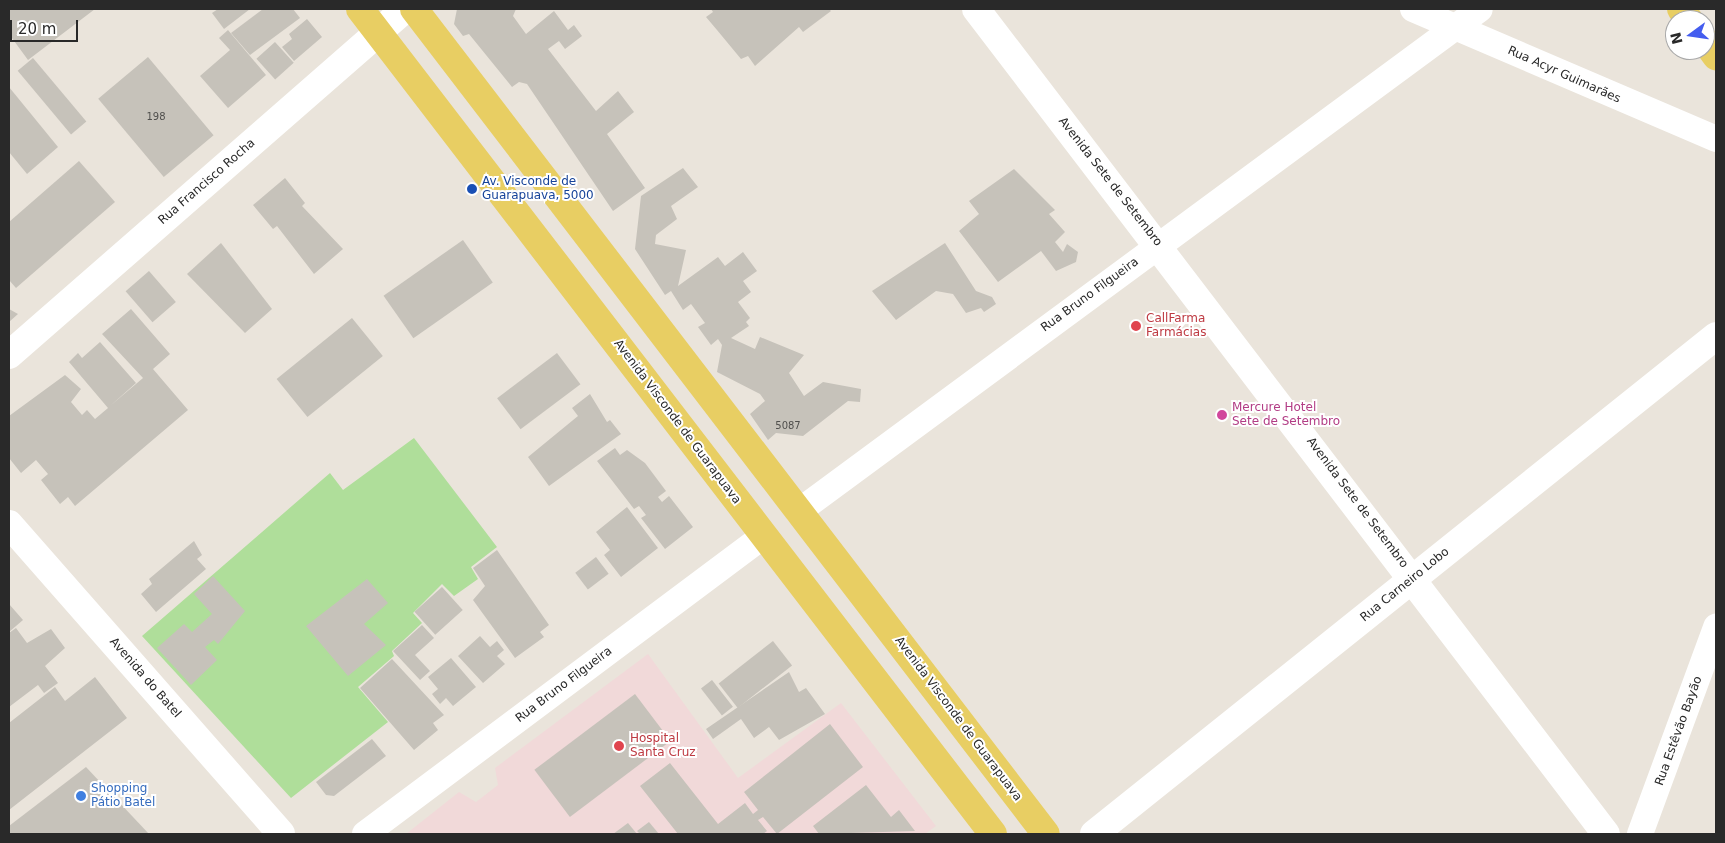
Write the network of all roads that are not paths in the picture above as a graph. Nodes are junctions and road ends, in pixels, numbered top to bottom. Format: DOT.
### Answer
graph roads {
  1 [pos="360,9"];
  2 [pos="405,9"];
  3 [pos="414,9"];
  4 [pos="976,9"];
  5 [pos="1413,9"];
  6 [pos="1480,9"];
  7 [pos="1455,28"];
  8 [pos="378,32"];
  9 [pos="1716,139"];
  10 [pos="1159,245"];
  11 [pos="1716,336"];
  12 [pos="9,355"];
  13 [pos="798,512"];
  14 [pos="9,524"];
  15 [pos="764,535"];
  16 [pos="1414,578"];
  17 [pos="1716,627"];
  18 [pos="958,720"];
  19 [pos="965,797"];
  20 [pos="281,834"];
  21 [pos="365,834"];
  22 [pos="993,834"];
  23 [pos="1046,834"];
  24 [pos="1094,834"];
  25 [pos="1606,834"];
  26 [pos="1640,834"];
  1 -- 8 [label="main road, Avenida Visconde de Guarapuava"];
  2 -- 8 [label="main road, Rua Francisco Rocha"];
  3 -- 13 [label="main road, Avenida Visconde de Guarapuava"];
  4 -- 10 [label="main road, Avenida Sete de Setembro"];
  5 -- 7 [label="street, Rua Acyr Guimarães"];
  6 -- 7 [label="street, Rua Bruno Filgueira"];
  7 -- 9 [label="street, Rua Acyr Guimarães"];
  7 -- 10 [label="street, Rua Bruno Filgueira"];
  8 -- 12 [label="main road, Rua Francisco Rocha"];
  8 -- 15 [label="main road, Avenida Visconde de Guarapuava"];
  10 -- 13 [label="street, Rua Bruno Filgueira"];
  10 -- 16 [label="main road, Avenida Sete de Setembro"];
  11 -- 16 [label="main road, Rua Carneiro Lobo"];
  13 -- 18 [label="main road, Avenida Visconde de Guarapuava"];
  14 -- 20 [label="main road, Avenida do Batel"];
  15 -- 19 [label="main road, Avenida Visconde de Guarapuava"];
  15 -- 21 [label="street, Rua Bruno Filgueira"];
  16 -- 24 [label="main road, Rua Carneiro Lobo"];
  16 -- 25 [label="main road, Avenida Sete de Setembro"];
  17 -- 26 [label="street, Rua Estêvão Bayão"];
  18 -- 19 [label="main road"];
  18 -- 23 [label="main road, Avenida Visconde de Guarapuava"];
  19 -- 22 [label="main road, Avenida Visconde de Guarapuava"];
}
